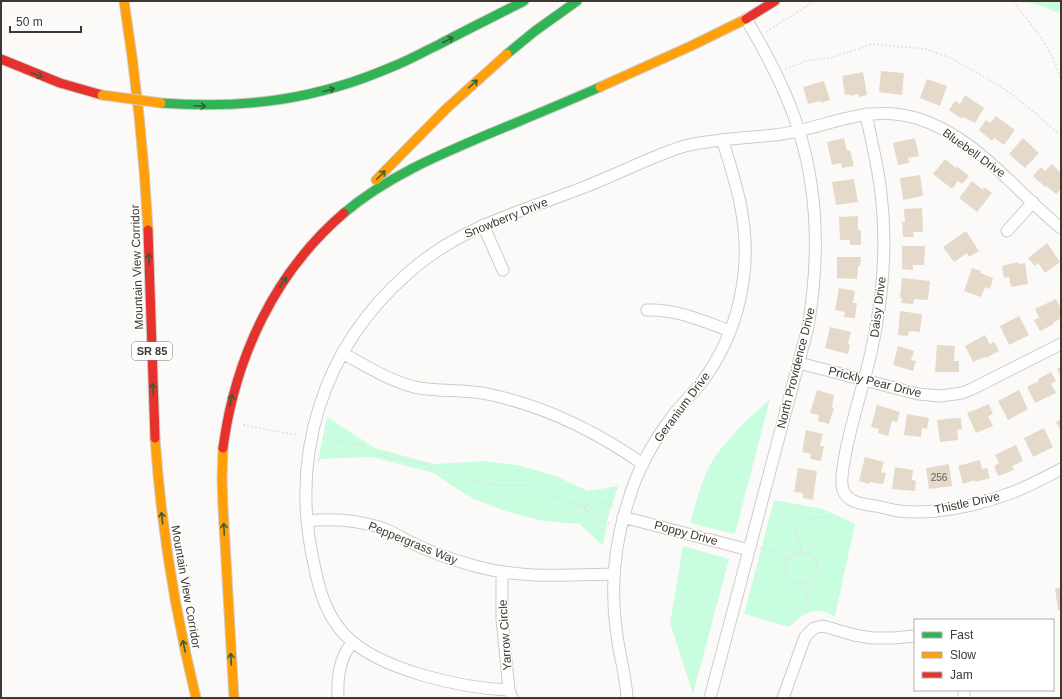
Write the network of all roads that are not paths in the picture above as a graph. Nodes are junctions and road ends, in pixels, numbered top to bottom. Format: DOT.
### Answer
graph roads {
  1 [pos="124,1"];
  2 [pos="524,1"];
  3 [pos="577,1"];
  4 [pos="775,1"];
  5 [pos="746,19"];
  6 [pos="1,59"];
  7 [pos="866,114"];
  8 [pos="799,131"];
  9 [pos="723,141"];
  10 [pos="1033,202"];
  11 [pos="333,223"];
  12 [pos="483,225"];
  13 [pos="1061,228"];
  14 [pos="1007,231"];
  15 [pos="503,270"];
  16 [pos="647,310"];
  17 [pos="730,331"];
  18 [pos="1061,344"];
  19 [pos="342,353"];
  20 [pos="799,363"];
  21 [pos="864,380"];
  22 [pos="643,464"];
  23 [pos="1061,469"];
  24 [pos="846,496"];
  25 [pos="623,517"];
  26 [pos="307,521"];
  27 [pos="754,549"];
  28 [pos="502,572"];
  29 [pos="614,574"];
  30 [pos="914,636"];
  31 [pos="352,642"];
  32 [pos="510,694"];
  33 [pos="196,698"];
  34 [pos="234,698"];
  35 [pos="338,698"];
  36 [pos="627,698"];
  37 [pos="710,698"];
  38 [pos="782,698"];
  33 -- 1 [label="main road, Mountain View Corridor / SR 85, one-way"];
  6 -- 2 [label="main road, one-way, bridge"];
  11 -- 3 [label="main road, one-way"];
  4 -- 5 [label="main road"];
  5 -- 8 [label="street, North Providence Drive"];
  5 -- 11 [label="main road"];
  7 -- 8 [label="street, Bluebell Drive"];
  7 -- 10 [label="street, Bluebell Drive"];
  7 -- 21 [label="street, Daisy Drive"];
  8 -- 9 [label="street, Snowberry Drive"];
  8 -- 20 [label="street, North Providence Drive"];
  9 -- 12 [label="street, Snowberry Drive"];
  9 -- 17 [label="street, Geranium Drive"];
  10 -- 13 [label="street, Bluebell Drive"];
  10 -- 14 [label="street"];
  34 -- 11 [label="main road, one-way"];
  12 -- 15 [label="street"];
  12 -- 19 [label="street, Snowberry Drive"];
  16 -- 17 [label="street"];
  17 -- 22 [label="street, Geranium Drive"];
  18 -- 21 [label="street, Prickly Pear Drive"];
  19 -- 22 [label="street"];
  19 -- 26 [label="street, Snowberry Drive"];
  20 -- 21 [label="street, Prickly Pear Drive"];
  20 -- 27 [label="street, North Providence Drive"];
  21 -- 24 [label="street, Daisy Drive"];
  22 -- 25 [label="street, Geranium Drive"];
  23 -- 24 [label="street, Thistle Drive"];
  25 -- 27 [label="street, Poppy Drive"];
  25 -- 29 [label="street, Geranium Drive"];
  26 -- 28 [label="street, Peppergrass Way"];
  26 -- 31 [label="street, Snowberry Drive"];
  27 -- 37 [label="street, North Providence Drive"];
  28 -- 29 [label="street, Peppergrass Way"];
  28 -- 32 [label="street, Yarrow Circle"];
  29 -- 36 [label="street, Geranium Drive"];
  30 -- 38 [label="street"];
  31 -- 32 [label="street, Snowberry Drive"];
  31 -- 35 [label="street"];
}
